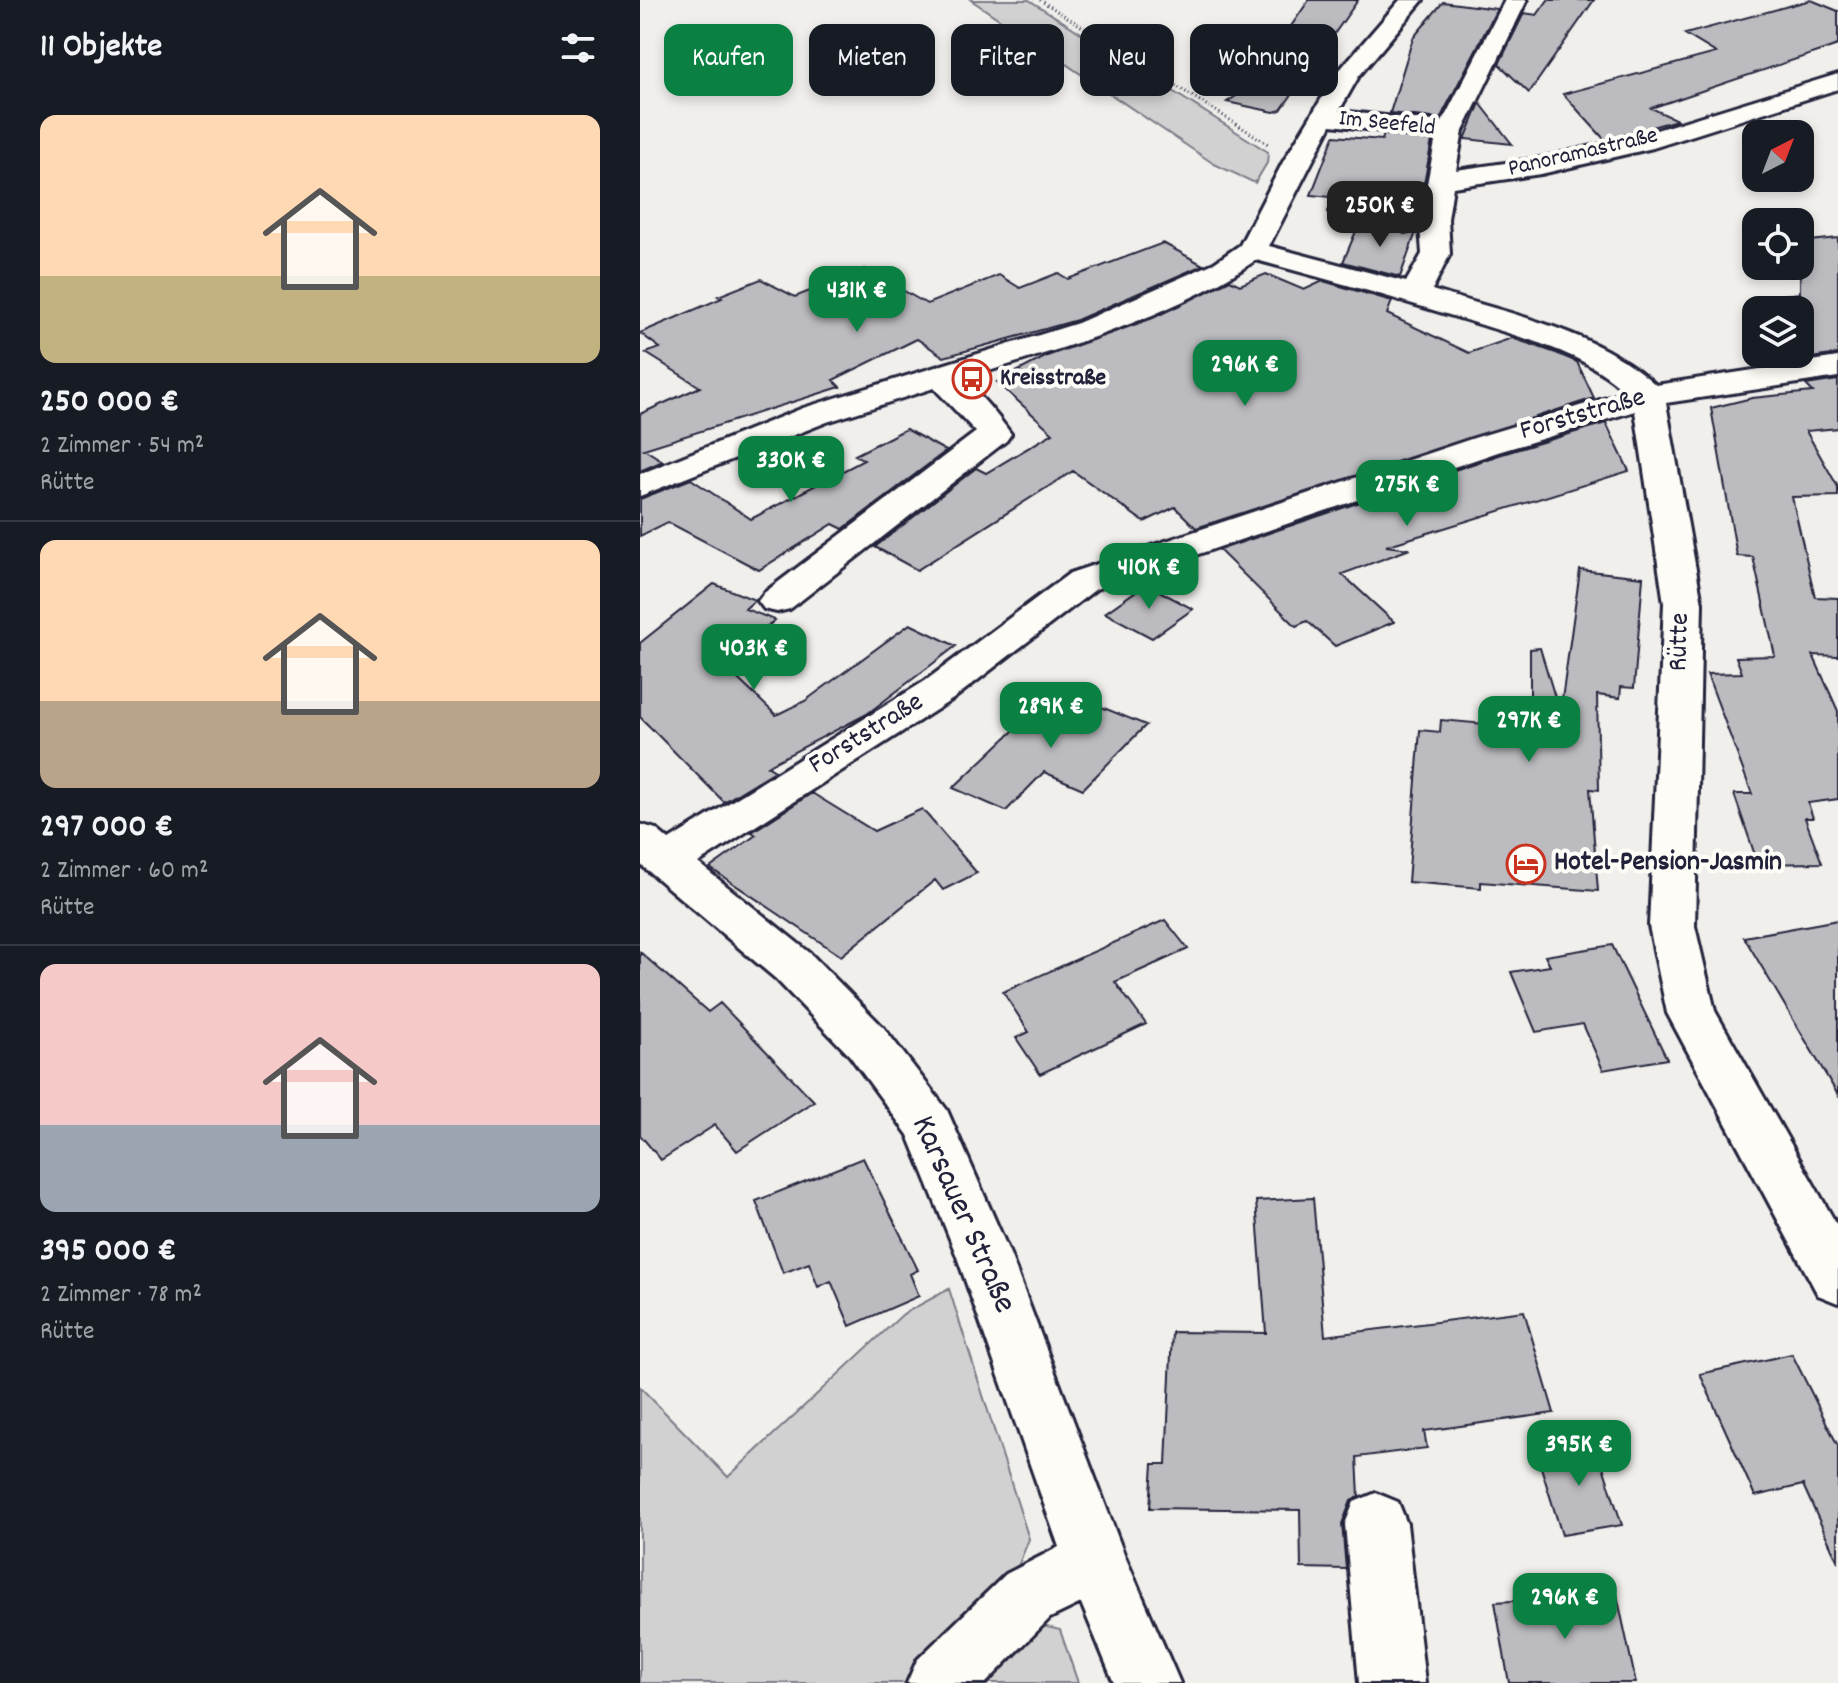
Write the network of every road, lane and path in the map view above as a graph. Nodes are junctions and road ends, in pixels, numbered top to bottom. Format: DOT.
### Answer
graph roads {
  1 [pos="1040,0"];
  2 [pos="1412,0"];
  3 [pos="1516,0"];
  4 [pos="1838,81"];
  5 [pos="1324,117"];
  6 [pos="1450,131"];
  7 [pos="1296,162"];
  8 [pos="1439,181"];
  9 [pos="1344,212"];
  10 [pos="1434,219"];
  11 [pos="1252,250"];
  12 [pos="1415,294"];
  13 [pos="1838,367"];
  14 [pos="942,378"];
  15 [pos="1649,396"];
  16 [pos="640,486"];
  17 [pos="777,601"];
  18 [pos="654,850"];
  19 [pos="1838,1278"];
  20 [pos="1376,1524"];
  21 [pos="1096,1562"];
  22 [pos="940,1683"];
  23 [pos="1147,1683"];
  24 [pos="1392,1683"];
  1 -- 7 [label="path"];
  2 -- 5 [label="street"];
  3 -- 6 [label="street, Im Seefeld"];
  4 -- 8 [label="street, Panoramastraße"];
  5 -- 6 [label="street, Im Seefeld"];
  5 -- 7 [label="street"];
  6 -- 8 [label="street, Im Seefeld"];
  7 -- 11 [label="street"];
  8 -- 10 [label="street"];
  9 -- 10 [label="street"];
  10 -- 12 [label="street"];
  11 -- 12 [label="street"];
  11 -- 14 [label="street"];
  12 -- 15 [label="street"];
  13 -- 15 [label="street, Forststraße"];
  14 -- 16 [label="street"];
  14 -- 17 [label="street"];
  15 -- 18 [label="street, Forststraße"];
  15 -- 19 [label="street, Rütte"];
  18 -- 21 [label="street, Karsauer Straße"];
  20 -- 24 [label="street"];
  21 -- 22 [label="street"];
  21 -- 23 [label="street, Karsauer Straße"];
}
